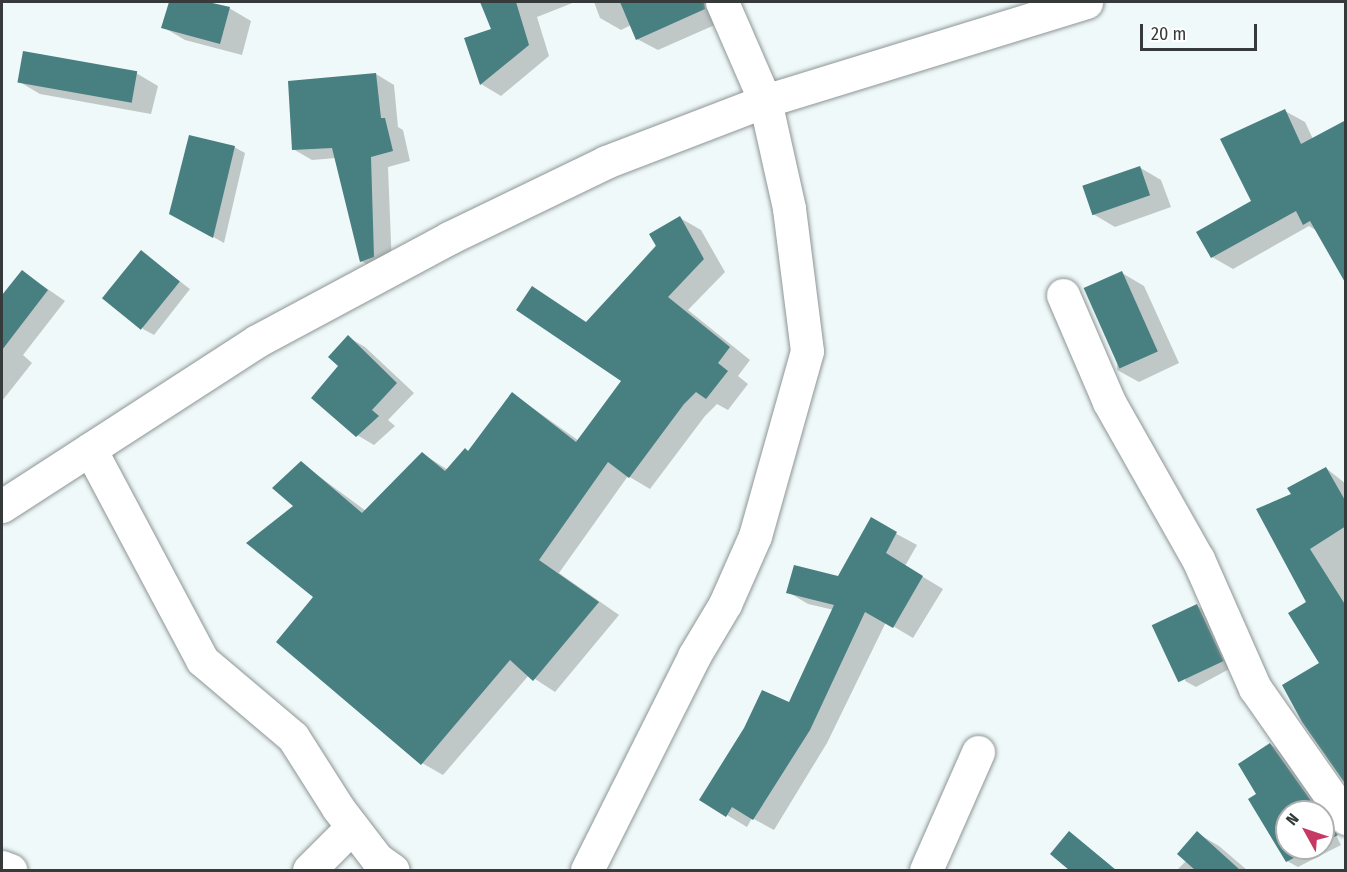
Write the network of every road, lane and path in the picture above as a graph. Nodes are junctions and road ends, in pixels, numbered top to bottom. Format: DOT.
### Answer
graph roads {
  1 [pos="722,2"];
  2 [pos="1086,2"];
  3 [pos="765,101"];
  4 [pos="1063,295"];
  5 [pos="90,449"];
  6 [pos="2,506"];
  7 [pos="978,752"];
  8 [pos="1346,818"];
  9 [pos="352,827"];
  10 [pos="2,867"];
  11 [pos="10,870"];
  12 [pos="309,870"];
  13 [pos="393,870"];
  14 [pos="587,870"];
  15 [pos="926,870"];
  1 -- 3 [label="street"];
  2 -- 3 [label="street"];
  3 -- 5 [label="street"];
  3 -- 14 [label="street"];
  4 -- 8 [label="street"];
  5 -- 6 [label="street"];
  5 -- 9 [label="street"];
  7 -- 15 [label="street"];
  9 -- 12 [label="street"];
  9 -- 13 [label="street"];
  10 -- 11 [label="street"];
}
